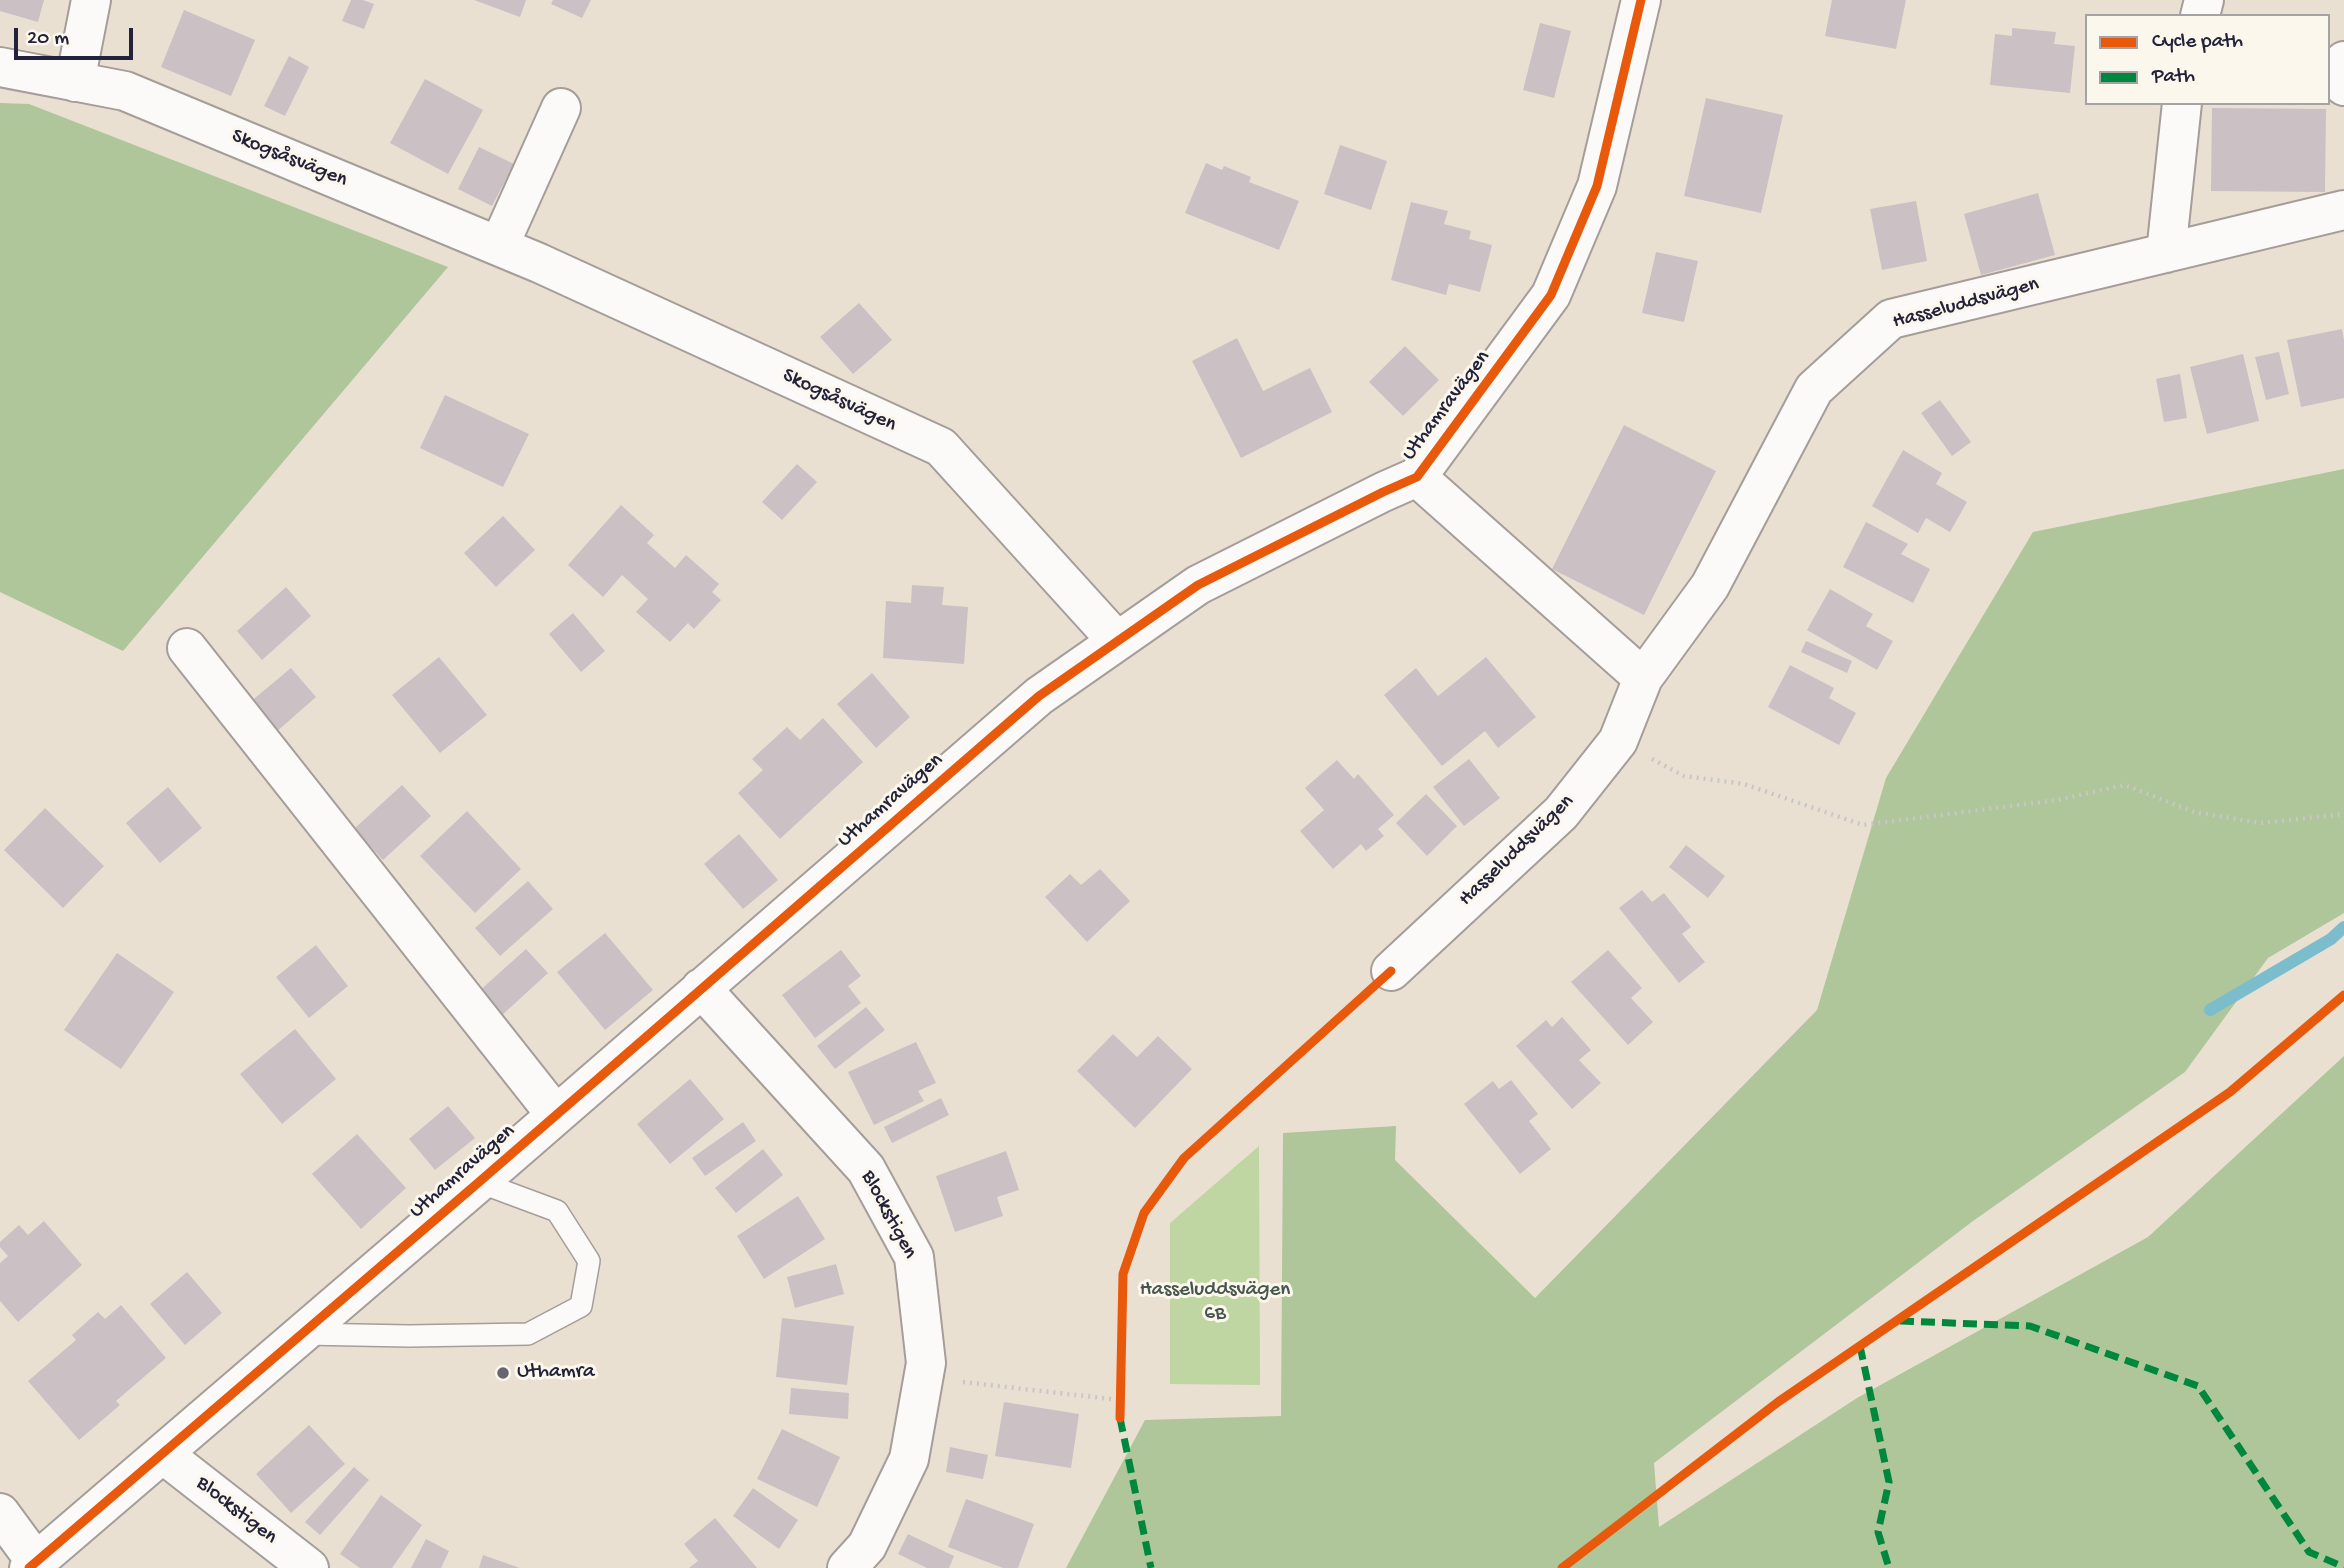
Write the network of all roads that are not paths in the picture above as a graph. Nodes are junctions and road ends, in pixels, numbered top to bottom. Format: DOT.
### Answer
graph roads {
  1 [pos="91,0"];
  2 [pos="1641,0"];
  3 [pos="2344,61"];
  4 [pos="0,68"];
  5 [pos="75,82"];
  6 [pos="2344,86"];
  7 [pos="2182,105"];
  8 [pos="561,108"];
  9 [pos="2344,210"];
  10 [pos="499,246"];
  11 [pos="2166,253"];
  12 [pos="1417,477"];
  13 [pos="1117,641"];
  14 [pos="187,648"];
  15 [pos="1643,678"];
  16 [pos="1391,971"];
  17 [pos="701,988"];
  18 [pos="556,1115"];
  19 [pos="479,1182"];
  20 [pos="303,1334"];
  21 [pos="163,1454"];
  22 [pos="0,1513"];
  23 [pos="33,1565"];
  24 [pos="309,1568"];
  25 [pos="847,1568"];
  1 -- 5 [label="street"];
  2 -- 12 [label="street, Uthamravägen"];
  3 -- 6 [label="street"];
  4 -- 5 [label="street, Skogsåsvägen"];
  5 -- 10 [label="street, Skogsåsvägen"];
  7 -- 11 [label="street"];
  8 -- 10 [label="street"];
  9 -- 11 [label="street, Hasseluddsvägen"];
  10 -- 13 [label="street, Skogsåsvägen"];
  11 -- 15 [label="street, Hasseluddsvägen"];
  12 -- 13 [label="street, Uthamravägen"];
  12 -- 15 [label="street"];
  13 -- 17 [label="street, Uthamravägen"];
  14 -- 18 [label="street"];
  15 -- 16 [label="street, Hasseluddsvägen"];
  17 -- 18 [label="street, Uthamravägen"];
  17 -- 25 [label="street, Blockstigen"];
  18 -- 19 [label="street, Uthamravägen"];
  19 -- 20 [label="street, Uthamravägen"];
  19 -- 20 [label="lane"];
  20 -- 21 [label="street, Uthamravägen"];
  21 -- 23 [label="street, Uthamravägen"];
  21 -- 24 [label="street, Blockstigen"];
  22 -- 23 [label="street"];
}
